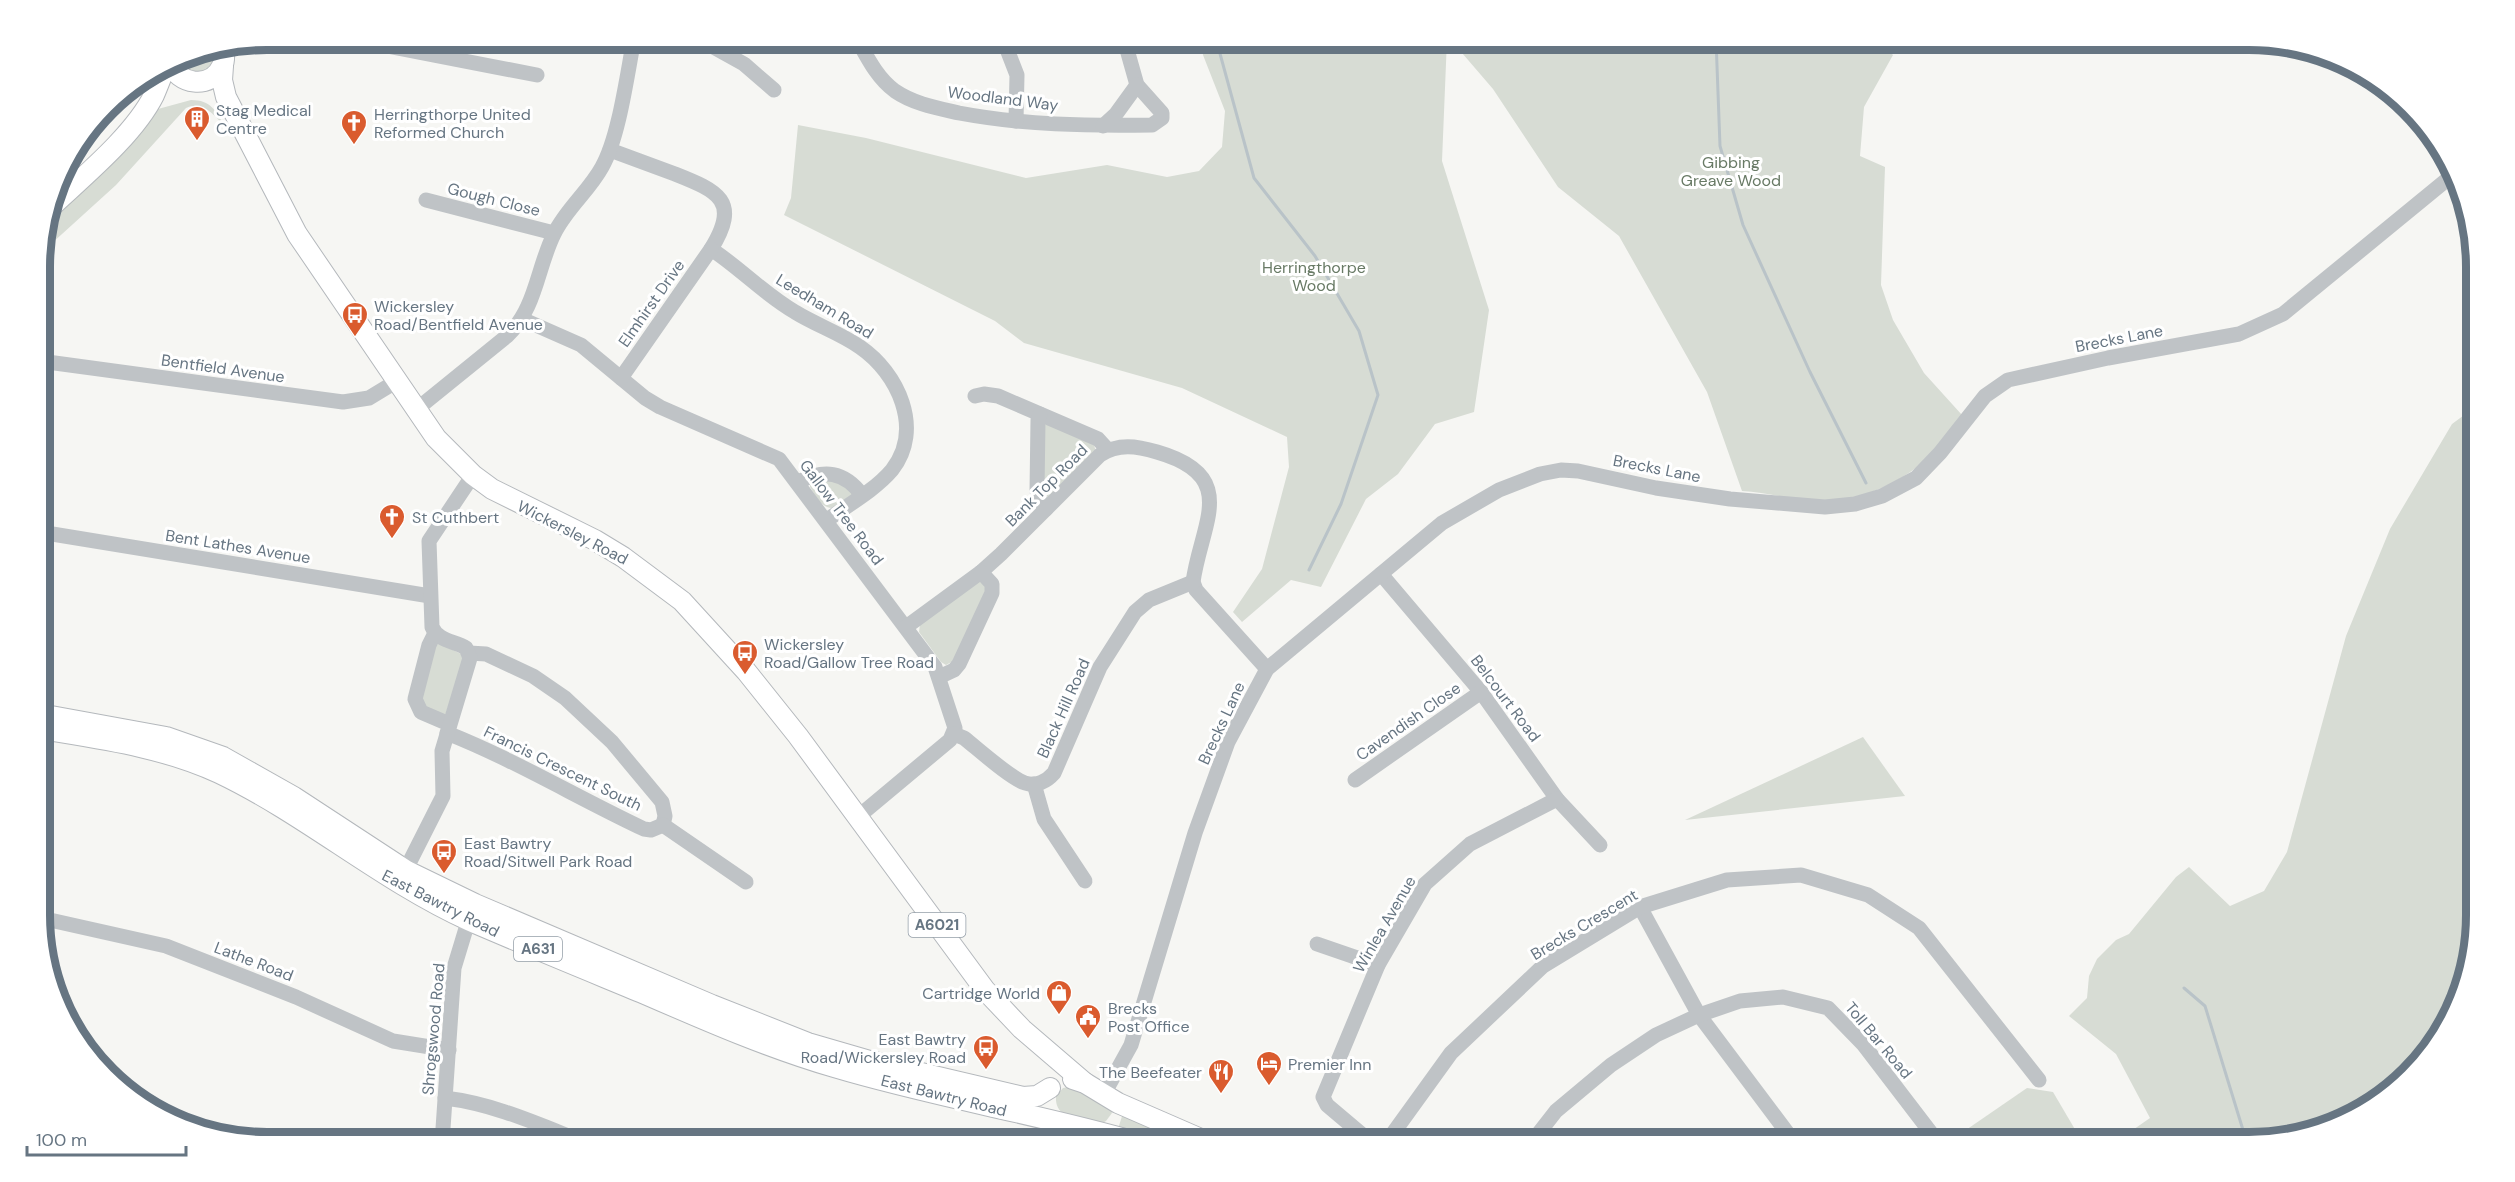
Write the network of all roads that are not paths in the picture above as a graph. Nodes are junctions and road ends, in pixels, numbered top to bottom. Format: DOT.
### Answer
graph roads {
  1 [pos="408,50"];
  2 [pos="632,50"];
  3 [pos="719,50"];
  4 [pos="864,50"];
  5 [pos="1009,50"];
  6 [pos="1127,50"];
  7 [pos="224,57"];
  8 [pos="175,70"];
  9 [pos="537,75"];
  10 [pos="161,77"];
  11 [pos="192,82"];
  12 [pos="1137,85"];
  13 [pos="774,90"];
  14 [pos="153,96"];
  15 [pos="226,97"];
  16 [pos="1016,121"];
  17 [pos="1103,126"];
  18 [pos="610,150"];
  19 [pos="2447,179"];
  20 [pos="60,198"];
  21 [pos="426,200"];
  22 [pos="554,233"];
  23 [pos="711,249"];
  24 [pos="522,319"];
  25 [pos="50,362"];
  26 [pos="621,378"];
  27 [pos="397,381"];
  28 [pos="975,396"];
  29 [pos="417,409"];
  30 [pos="1040,414"];
  31 [pos="1108,450"];
  32 [pos="472,475"];
  33 [pos="798,482"];
  34 [pos="862,495"];
  35 [pos="1047,509"];
  36 [pos="827,520"];
  37 [pos="50,534"];
  38 [pos="981,572"];
  39 [pos="1381,574"];
  40 [pos="1193,582"];
  41 [pos="430,596"];
  42 [pos="906,627"];
  43 [pos="435,633"];
  44 [pos="469,653"];
  45 [pos="1267,669"];
  46 [pos="939,677"];
  47 [pos="1481,692"];
  48 [pos="50,716"];
  49 [pos="448,729"];
  50 [pos="50,731"];
  51 [pos="954,734"];
  52 [pos="1355,780"];
  53 [pos="1034,784"];
  54 [pos="1557,799"];
  55 [pos="859,816"];
  56 [pos="663,825"];
  57 [pos="1599,845"];
  58 [pos="1090,860"];
  59 [pos="1077,868"];
  60 [pos="402,878"];
  61 [pos="1085,881"];
  62 [pos="746,882"];
  63 [pos="1640,907"];
  64 [pos="471,912"];
  65 [pos="50,920"];
  66 [pos="1317,944"];
  67 [pos="1378,965"];
  68 [pos="1699,1015"];
  69 [pos="1022,1029"];
  70 [pos="449,1050"];
  71 [pos="2039,1080"];
  72 [pos="1085,1083"];
  73 [pos="1051,1086"];
  74 [pos="446,1098"];
  75 [pos="1111,1098"];
  76 [pos="1058,1123"];
  77 [pos="443,1132"];
  78 [pos="558,1132"];
  79 [pos="1101,1132"];
  80 [pos="1110,1132"];
  81 [pos="1186,1132"];
  82 [pos="1359,1132"];
  83 [pos="1394,1132"];
  84 [pos="1541,1132"];
  85 [pos="1787,1132"];
  86 [pos="1930,1132"];
  1 -- 9 [label="street"];
  2 -- 18 [label="street"];
  3 -- 13 [label="street"];
  4 -- 16 [label="street, Woodland Way"];
  5 -- 16 [label="street"];
  6 -- 12 [label="street, Woodland Way"];
  7 -- 11 [label="main road, A6021"];
  7 -- 15 [label="main road, Wickersley Road / A6021"];
  8 -- 11 [label="main road"];
  10 -- 14 [label="main road"];
  11 -- 14 [label="main road"];
  11 -- 15 [label="main road"];
  12 -- 17 [label="street"];
  12 -- 17 [label="street, Woodland Way"];
  14 -- 20 [label="main road"];
  15 -- 27 [label="main road, Wickersley Road / A6021"];
  16 -- 17 [label="street, Woodland Way"];
  18 -- 22 [label="street"];
  18 -- 23 [label="street"];
  19 -- 39 [label="street, Brecks Lane"];
  21 -- 22 [label="street, Gough Close"];
  22 -- 24 [label="street"];
  23 -- 26 [label="street, Elmhirst Drive"];
  23 -- 34 [label="street, Leedham Road"];
  24 -- 26 [label="street, Gallow Tree Road"];
  24 -- 29 [label="street"];
  25 -- 27 [label="street, Bentfield Avenue"];
  26 -- 33 [label="street, Gallow Tree Road"];
  27 -- 29 [label="main road, Wickersley Road / A6021"];
  28 -- 30 [label="street"];
  29 -- 32 [label="main road, Wickersley Road / A6021"];
  30 -- 31 [label="street"];
  30 -- 35 [label="street"];
  31 -- 35 [label="street, Bank Top Road"];
  31 -- 40 [label="street, Bank Top Road"];
  32 -- 41 [label="street"];
  32 -- 55 [label="main road, Wickersley Road / A6021"];
  33 -- 34 [label="street"];
  33 -- 36 [label="street, Gallow Tree Road"];
  34 -- 36 [label="street, Leedham Road"];
  35 -- 38 [label="street, Bank Top Road"];
  36 -- 42 [label="street, Gallow Tree Road"];
  37 -- 41 [label="street, Bent Lathes Avenue"];
  38 -- 42 [label="street, Bank Top Road"];
  38 -- 46 [label="street"];
  39 -- 45 [label="street, Brecks Lane"];
  39 -- 47 [label="street, Belcourt Road"];
  40 -- 45 [label="street"];
  40 -- 53 [label="street, Black Hill Road"];
  41 -- 43 [label="street"];
  42 -- 46 [label="street, Gallow Tree Road"];
  43 -- 44 [label="street"];
  43 -- 49 [label="street, Francis Crescent South"];
  44 -- 49 [label="street"];
  44 -- 56 [label="street"];
  45 -- 75 [label="street, Brecks Lane"];
  46 -- 51 [label="street, Gallow Tree Road"];
  47 -- 52 [label="street, Cavendish Close"];
  47 -- 54 [label="street, Belcourt Road"];
  48 -- 60 [label="main road, East Bawtry Road / A631"];
  49 -- 56 [label="street, Francis Crescent South"];
  49 -- 60 [label="street"];
  50 -- 60 [label="main road, East Bawtry Road / A631"];
  51 -- 53 [label="street"];
  51 -- 55 [label="street"];
  53 -- 59 [label="street"];
  54 -- 57 [label="street, Belcourt Road"];
  54 -- 67 [label="street, Winlea Avenue"];
  55 -- 69 [label="main road, Wickersley Road / A6021"];
  56 -- 62 [label="street"];
  58 -- 59 [label="street"];
  59 -- 61 [label="street"];
  60 -- 64 [label="main road, East Bawtry Road / A631"];
  63 -- 68 [label="street"];
  63 -- 71 [label="street, Brecks Crescent"];
  63 -- 83 [label="street, Brecks Crescent"];
  64 -- 70 [label="street, Shrogswood Road"];
  64 -- 73 [label="main road, East Bawtry Road / A631"];
  64 -- 76 [label="main road, East Bawtry Road / A631"];
  65 -- 70 [label="street, Lathe Road"];
  66 -- 67 [label="street"];
  67 -- 82 [label="street, Winlea Avenue"];
  68 -- 84 [label="street, Toll Bar Road"];
  68 -- 85 [label="street"];
  68 -- 86 [label="street, Toll Bar Road"];
  69 -- 72 [label="main road, Wickersley Road / A6021"];
  69 -- 73 [label="main road, Wickersley Road / A6021"];
  70 -- 74 [label="street, Shrogswood Road"];
  72 -- 73 [label="main road, A631"];
  72 -- 75 [label="main road, A631"];
  73 -- 76 [label="main road, Wickersley Road"];
  74 -- 77 [label="street, Shrogswood Road"];
  74 -- 78 [label="street"];
  75 -- 80 [label="main road"];
  75 -- 81 [label="main road, A631"];
  76 -- 79 [label="main road, A631"];
}
